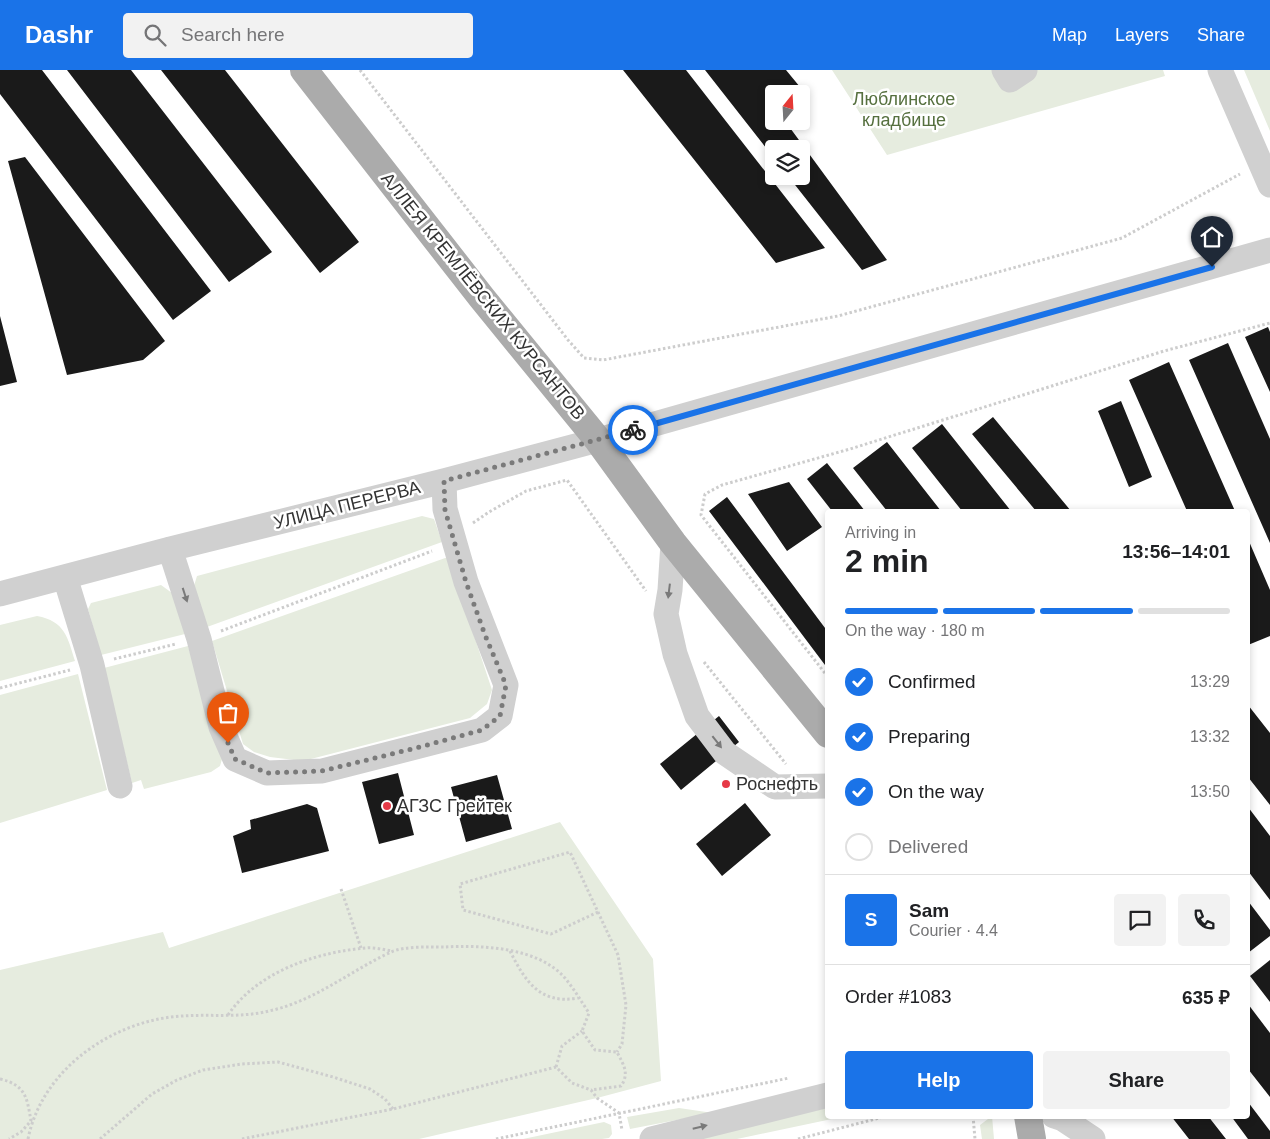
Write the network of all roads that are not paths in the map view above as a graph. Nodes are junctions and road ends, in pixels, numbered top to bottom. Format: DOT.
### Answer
graph roads {
  1 [pos="304,70"];
  2 [pos="1004,70"];
  3 [pos="1025,70"];
  4 [pos="1220,70"];
  5 [pos="1270,185"];
  6 [pos="1270,250"];
  7 [pos="598,440"];
  8 [pos="444,481"];
  9 [pos="673,543"];
  10 [pos="170,549"];
  11 [pos="65,577"];
  12 [pos="0,594"];
  13 [pos="825,730"];
  14 [pos="120,786"];
  15 [pos="825,786"];
  16 [pos="825,1096"];
  17 [pos="1038,1122"];
  18 [pos="652,1139"];
  19 [pos="1093,1139"];
  1 -- 7 [label="main road, АЛЛЕЯ КРЕМЛЁВСКИХ КУРСАНТОВ"];
  2 -- 3 [label="street"];
  4 -- 5 [label="street"];
  6 -- 7 [label="street, УЛИЦА ПЕРЕРВА"];
  7 -- 8 [label="street, УЛИЦА ПЕРЕРВА"];
  7 -- 9 [label="main road, АЛЛЕЯ КРЕМЛЁВСКИХ КУРСАНТОВ"];
  8 -- 10 [label="street, УЛИЦА ПЕРЕРВА"];
  10 -- 8 [label="street, one-way"];
  9 -- 13 [label="main road, АЛЛЕЯ КРЕМЛЁВСКИХ КУРСАНТОВ"];
  9 -- 15 [label="street, one-way"];
  10 -- 11 [label="street, УЛИЦА ПЕРЕРВА"];
  11 -- 12 [label="street, УЛИЦА ПЕРЕРВА"];
  11 -- 14 [label="street"];
  18 -- 16 [label="street, one-way"];
  17 -- 19 [label="street"];
}
